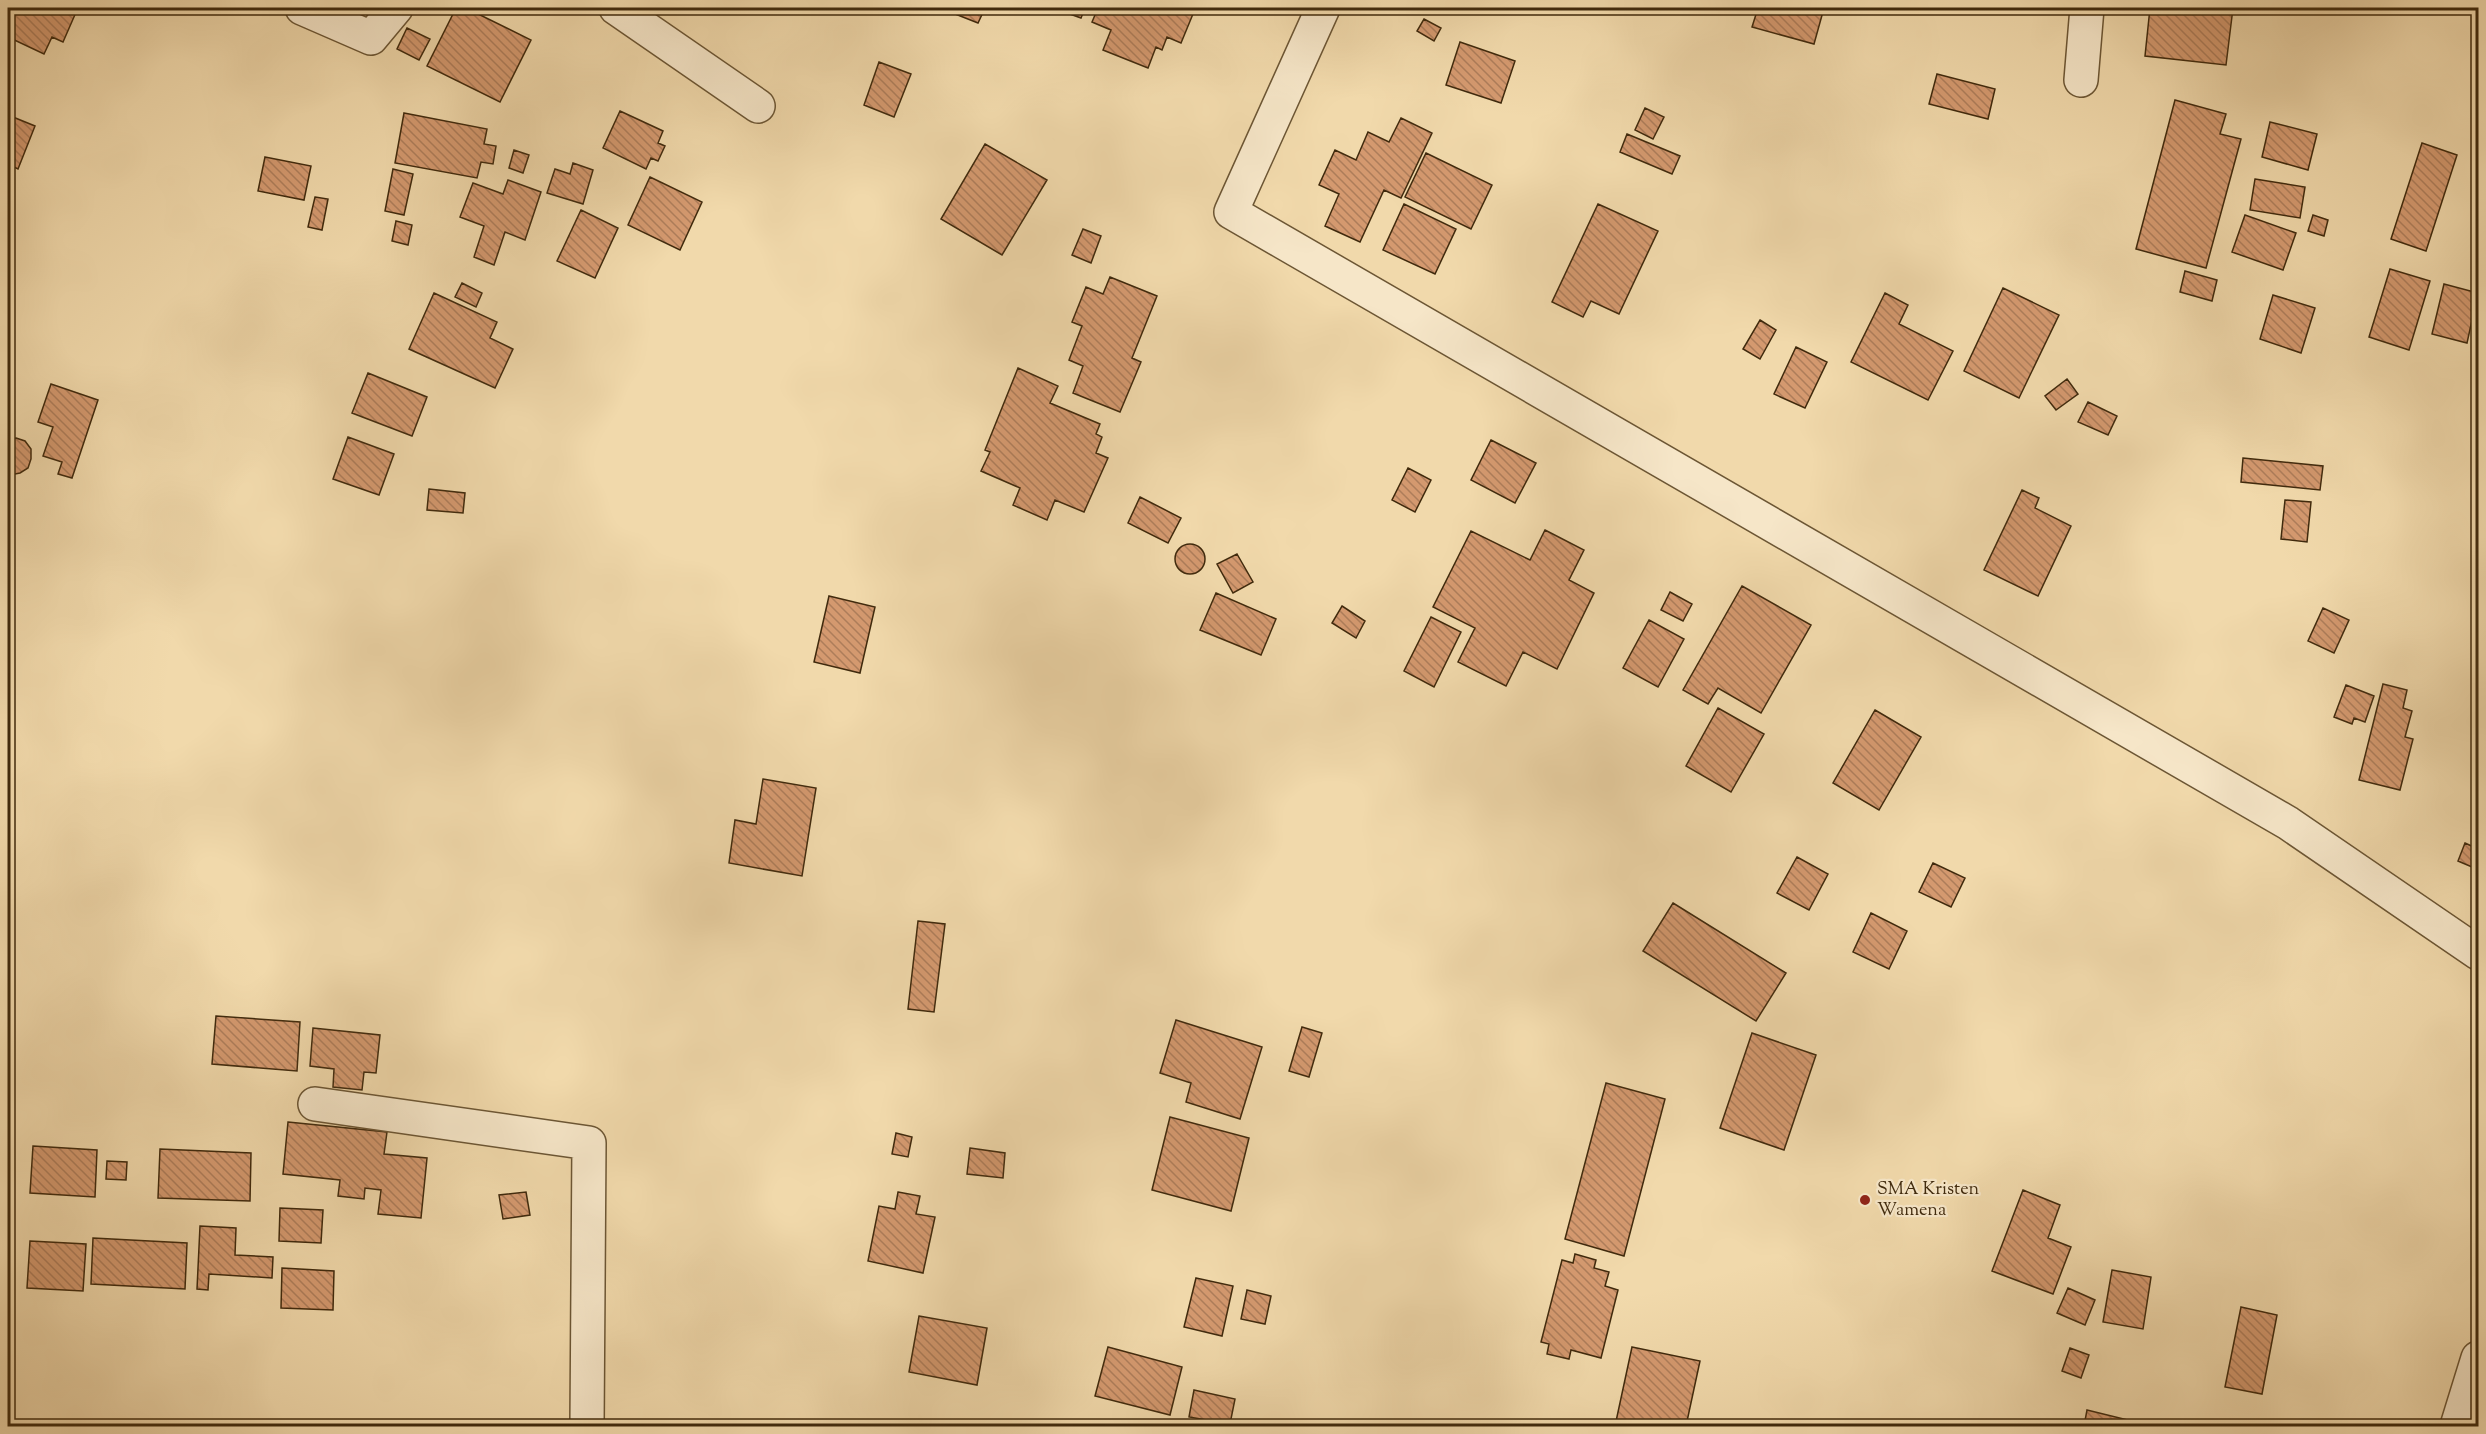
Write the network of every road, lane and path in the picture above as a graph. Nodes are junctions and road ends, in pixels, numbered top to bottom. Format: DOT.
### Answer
graph roads {
  1 [pos="302,8"];
  2 [pos="396,8"];
  3 [pos="616,8"];
  4 [pos="1323,8"];
  5 [pos="2087,8"];
  6 [pos="2081,80"];
  7 [pos="758,106"];
  8 [pos="2478,953"];
  9 [pos="315,1104"];
  10 [pos="2478,1358"];
  11 [pos="587,1426"];
  12 [pos="2457,1426"];
  1 -- 2 [label="street"];
  3 -- 7 [label="street"];
  4 -- 8 [label="street"];
  5 -- 6 [label="street"];
  9 -- 11 [label="street"];
  10 -- 12 [label="street"];
}
